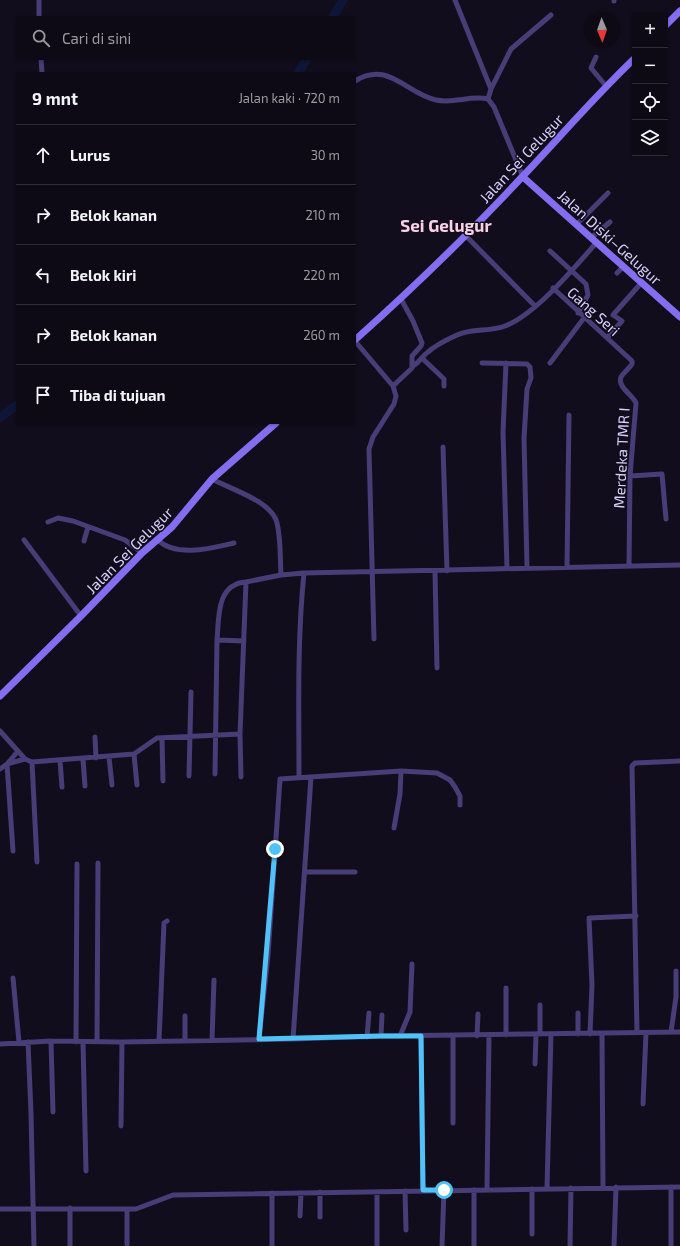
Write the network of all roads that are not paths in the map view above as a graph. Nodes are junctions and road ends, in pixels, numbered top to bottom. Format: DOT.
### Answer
graph roads {
  1 [pos="39,0"];
  2 [pos="455,0"];
  3 [pos="680,11"];
  4 [pos="551,15"];
  5 [pos="39,16"];
  6 [pos="668,23"];
  7 [pos="596,57"];
  8 [pos="41,60"];
  9 [pos="632,61"];
  10 [pos="42,72"];
  11 [pos="356,81"];
  12 [pos="606,86"];
  13 [pos="491,89"];
  14 [pos="488,100"];
  15 [pos="523,177"];
  16 [pos="608,193"];
  17 [pos="610,222"];
  18 [pos="577,224"];
  19 [pos="465,235"];
  20 [pos="595,239"];
  21 [pos="550,251"];
  22 [pos="624,266"];
  23 [pos="572,269"];
  24 [pos="617,273"];
  25 [pos="642,282"];
  26 [pos="553,288"];
  27 [pos="401,299"];
  28 [pos="535,306"];
  29 [pos="578,313"];
  30 [pos="680,317"];
  31 [pos="584,318"];
  32 [pos="608,338"];
  33 [pos="356,340"];
  34 [pos="356,342"];
  35 [pos="423,359"];
  36 [pos="632,361"];
  37 [pos="482,363"];
  38 [pos="550,363"];
  39 [pos="506,364"];
  40 [pos="413,366"];
  41 [pos="393,386"];
  42 [pos="444,386"];
  43 [pos="569,415"];
  44 [pos="275,424"];
  45 [pos="443,447"];
  46 [pos="630,476"];
  47 [pos="212,479"];
  48 [pos="666,519"];
  49 [pos="48,522"];
  50 [pos="88,527"];
  51 [pos="24,540"];
  52 [pos="158,540"];
  53 [pos="84,541"];
  54 [pos="234,543"];
  55 [pos="142,553"];
  56 [pos="680,565"];
  57 [pos="629,566"];
  58 [pos="527,567"];
  59 [pos="567,567"];
  60 [pos="507,568"];
  61 [pos="435,571"];
  62 [pos="447,571"];
  63 [pos="372,572"];
  64 [pos="304,573"];
  65 [pos="281,575"];
  66 [pos="246,582"];
  67 [pos="81,616"];
  68 [pos="374,639"];
  69 [pos="217,640"];
  70 [pos="244,642"];
  71 [pos="437,668"];
  72 [pos="191,692"];
  73 [pos="0,696"];
  74 [pos="0,731"];
  75 [pos="240,734"];
  76 [pos="217,735"];
  77 [pos="189,736"];
  78 [pos="95,737"];
  79 [pos="162,738"];
  80 [pos="18,751"];
  81 [pos="134,754"];
  82 [pos="109,757"];
  83 [pos="96,758"];
  84 [pos="26,759"];
  85 [pos="83,759"];
  86 [pos="60,760"];
  87 [pos="680,761"];
  88 [pos="32,762"];
  89 [pos="7,764"];
  90 [pos="0,769"];
  91 [pos="401,771"];
  92 [pos="215,774"];
  93 [pos="189,776"];
  94 [pos="241,777"];
  95 [pos="299,777"];
  96 [pos="311,777"];
  97 [pos="163,781"];
  98 [pos="112,785"];
  99 [pos="137,785"];
  100 [pos="85,786"];
  101 [pos="62,788"];
  102 [pos="460,805"];
  103 [pos="394,828"];
  104 [pos="13,851"];
  105 [pos="37,862"];
  106 [pos="98,863"];
  107 [pos="77,864"];
  108 [pos="305,872"];
  109 [pos="355,872"];
  110 [pos="636,916"];
  111 [pos="167,921"];
  112 [pos="412,964"];
  113 [pos="676,971"];
  114 [pos="14,978"];
  115 [pos="214,980"];
  116 [pos="506,988"];
  117 [pos="540,1005"];
  118 [pos="368,1013"];
  119 [pos="578,1013"];
  120 [pos="382,1014"];
  121 [pos="478,1014"];
  122 [pos="185,1016"];
  123 [pos="671,1032"];
  124 [pos="680,1032"];
  125 [pos="637,1033"];
  126 [pos="646,1033"];
  127 [pos="538,1034"];
  128 [pos="551,1034"];
  129 [pos="578,1034"];
  130 [pos="590,1034"];
  131 [pos="602,1034"];
  132 [pos="506,1035"];
  133 [pos="381,1036"];
  134 [pos="400,1036"];
  135 [pos="421,1036"];
  136 [pos="454,1036"];
  137 [pos="477,1036"];
  138 [pos="489,1036"];
  139 [pos="367,1037"];
  140 [pos="259,1039"];
  141 [pos="293,1039"];
  142 [pos="185,1040"];
  143 [pos="212,1040"];
  144 [pos="51,1041"];
  145 [pos="159,1041"];
  146 [pos="18,1042"];
  147 [pos="28,1042"];
  148 [pos="76,1042"];
  149 [pos="83,1042"];
  150 [pos="97,1042"];
  151 [pos="122,1042"];
  152 [pos="0,1044"];
  153 [pos="535,1064"];
  154 [pos="643,1104"];
  155 [pos="53,1112"];
  156 [pos="453,1123"];
  157 [pos="121,1126"];
  158 [pos="86,1171"];
  159 [pos="603,1187"];
  160 [pos="616,1187"];
  161 [pos="670,1187"];
  162 [pos="680,1187"];
  163 [pos="547,1188"];
  164 [pos="571,1188"];
  165 [pos="487,1189"];
  166 [pos="532,1189"];
  167 [pos="423,1190"];
  168 [pos="444,1190"];
  169 [pos="474,1190"];
  170 [pos="405,1191"];
  171 [pos="301,1192"];
  172 [pos="320,1192"];
  173 [pos="377,1192"];
  174 [pos="272,1193"];
  175 [pos="32,1208"];
  176 [pos="70,1208"];
  177 [pos="0,1209"];
  178 [pos="127,1210"];
  179 [pos="300,1216"];
  180 [pos="320,1217"];
  181 [pos="406,1230"];
  182 [pos="532,1234"];
  183 [pos="127,1244"];
  184 [pos="34,1246"];
  185 [pos="70,1246"];
  186 [pos="272,1246"];
  187 [pos="377,1246"];
  188 [pos="442,1246"];
  189 [pos="474,1246"];
  190 [pos="570,1246"];
  191 [pos="614,1246"];
  192 [pos="671,1246"];
  1 -- 5 [label="street"];
  2 -- 13 [label="street"];
  3 -- 6 [label="main road"];
  4 -- 13 [label="street"];
  7 -- 12 [label="street"];
  8 -- 10 [label="street"];
  9 -- 12 [label="main road, Jalan Sei Gelugur"];
  11 -- 14 [label="street"];
  12 -- 15 [label="main road, Jalan Sei Gelugur"];
  13 -- 14 [label="street"];
  14 -- 15 [label="street"];
  15 -- 18 [label="main road, Jalan Diski–Gelugur"];
  15 -- 19 [label="main road, Jalan Sei Gelugur"];
  16 -- 18 [label="street"];
  17 -- 20 [label="street, Gang Seri"];
  18 -- 20 [label="main road, Jalan Diski–Gelugur"];
  19 -- 27 [label="main road, Jalan Sei Gelugur"];
  19 -- 28 [label="street"];
  20 -- 22 [label="main road, Jalan Diski–Gelugur"];
  20 -- 23 [label="street, Gang Seri"];
  21 -- 23 [label="street"];
  22 -- 24 [label="street"];
  22 -- 25 [label="main road, Jalan Diski–Gelugur"];
  23 -- 26 [label="street, Gang Seri"];
  23 -- 29 [label="street"];
  25 -- 30 [label="main road, Jalan Diski–Gelugur"];
  25 -- 32 [label="street"];
  26 -- 28 [label="street"];
  26 -- 29 [label="street, Gang Seri"];
  27 -- 33 [label="main road, Jalan Sei Gelugur"];
  27 -- 40 [label="street"];
  28 -- 35 [label="street"];
  29 -- 31 [label="street, Gang Seri"];
  31 -- 32 [label="street, Gang Seri"];
  31 -- 38 [label="street"];
  32 -- 36 [label="street, Gang Seri"];
  34 -- 41 [label="street"];
  35 -- 40 [label="street"];
  35 -- 42 [label="street"];
  36 -- 46 [label="street, Merdeka TMR I"];
  37 -- 39 [label="street"];
  39 -- 58 [label="street"];
  39 -- 60 [label="street"];
  40 -- 41 [label="street"];
  41 -- 63 [label="street"];
  43 -- 59 [label="street"];
  44 -- 47 [label="main road, Jalan Sei Gelugur"];
  45 -- 62 [label="street"];
  46 -- 48 [label="street"];
  46 -- 57 [label="street, Merdeka TMR I"];
  47 -- 52 [label="main road, Jalan Sei Gelugur"];
  47 -- 65 [label="street"];
  49 -- 50 [label="street"];
  50 -- 53 [label="street"];
  50 -- 55 [label="street"];
  51 -- 67 [label="street"];
  52 -- 54 [label="street"];
  52 -- 55 [label="main road, Jalan Sei Gelugur"];
  55 -- 67 [label="main road, Jalan Sei Gelugur"];
  56 -- 57 [label="street"];
  57 -- 59 [label="street"];
  58 -- 59 [label="street"];
  58 -- 60 [label="street"];
  60 -- 62 [label="street"];
  61 -- 62 [label="street"];
  61 -- 63 [label="street"];
  61 -- 71 [label="street"];
  63 -- 64 [label="street"];
  63 -- 68 [label="street"];
  64 -- 65 [label="street"];
  64 -- 95 [label="street"];
  65 -- 66 [label="street"];
  66 -- 69 [label="street"];
  66 -- 70 [label="street"];
  67 -- 73 [label="main road, Jalan Sei Gelugur"];
  69 -- 70 [label="street"];
  69 -- 76 [label="street"];
  70 -- 75 [label="street"];
  72 -- 77 [label="street"];
  74 -- 80 [label="street"];
  75 -- 76 [label="street"];
  75 -- 94 [label="street"];
  76 -- 77 [label="street"];
  76 -- 92 [label="street"];
  77 -- 79 [label="street"];
  77 -- 93 [label="street"];
  78 -- 83 [label="street"];
  79 -- 81 [label="street"];
  79 -- 97 [label="street"];
  80 -- 84 [label="street"];
  80 -- 89 [label="street"];
  81 -- 82 [label="street"];
  81 -- 99 [label="street"];
  82 -- 83 [label="street"];
  82 -- 98 [label="street"];
  83 -- 85 [label="street"];
  84 -- 88 [label="street"];
  84 -- 89 [label="street"];
  85 -- 86 [label="street"];
  85 -- 100 [label="street"];
  86 -- 88 [label="street"];
  86 -- 101 [label="street"];
  87 -- 110 [label="street"];
  88 -- 105 [label="street"];
  89 -- 90 [label="street"];
  89 -- 104 [label="street"];
  91 -- 96 [label="street"];
  91 -- 102 [label="street"];
  91 -- 103 [label="street"];
  95 -- 96 [label="street"];
  95 -- 140 [label="street"];
  96 -- 108 [label="street"];
  106 -- 150 [label="street"];
  107 -- 148 [label="street"];
  108 -- 109 [label="street"];
  108 -- 141 [label="street"];
  110 -- 125 [label="street"];
  110 -- 130 [label="street"];
  111 -- 145 [label="street"];
  112 -- 134 [label="street"];
  113 -- 123 [label="street"];
  114 -- 146 [label="street"];
  115 -- 143 [label="street"];
  116 -- 132 [label="street"];
  117 -- 127 [label="street"];
  118 -- 139 [label="street"];
  119 -- 129 [label="street"];
  120 -- 133 [label="street"];
  121 -- 137 [label="street"];
  122 -- 142 [label="street"];
  123 -- 124 [label="street"];
  123 -- 126 [label="street"];
  125 -- 126 [label="street"];
  125 -- 131 [label="street"];
  126 -- 154 [label="street"];
  127 -- 128 [label="street"];
  127 -- 132 [label="street"];
  127 -- 153 [label="street"];
  128 -- 129 [label="street"];
  128 -- 163 [label="street"];
  129 -- 130 [label="street"];
  130 -- 131 [label="street"];
  131 -- 159 [label="street"];
  132 -- 138 [label="street"];
  133 -- 134 [label="street"];
  133 -- 139 [label="street"];
  134 -- 135 [label="street"];
  135 -- 136 [label="street"];
  135 -- 167 [label="street"];
  136 -- 137 [label="street"];
  136 -- 156 [label="street"];
  137 -- 138 [label="street"];
  138 -- 165 [label="street"];
  139 -- 141 [label="street"];
  140 -- 141 [label="street"];
  140 -- 143 [label="street"];
  142 -- 143 [label="street"];
  142 -- 145 [label="street"];
  144 -- 147 [label="street"];
  144 -- 148 [label="street"];
  144 -- 155 [label="street"];
  145 -- 151 [label="street"];
  146 -- 147 [label="street"];
  146 -- 152 [label="street"];
  147 -- 175 [label="street"];
  148 -- 149 [label="street"];
  149 -- 150 [label="street"];
  149 -- 158 [label="street"];
  150 -- 151 [label="street"];
  151 -- 157 [label="street"];
  159 -- 160 [label="street"];
  159 -- 164 [label="street"];
  160 -- 161 [label="street"];
  160 -- 191 [label="street"];
  161 -- 162 [label="street"];
  161 -- 192 [label="street"];
  163 -- 164 [label="street"];
  163 -- 166 [label="street"];
  164 -- 190 [label="street"];
  165 -- 166 [label="street"];
  165 -- 169 [label="street"];
  166 -- 182 [label="street"];
  167 -- 168 [label="street"];
  167 -- 170 [label="street"];
  168 -- 169 [label="street"];
  168 -- 188 [label="street"];
  169 -- 189 [label="street"];
  170 -- 173 [label="street"];
  170 -- 181 [label="street"];
  171 -- 172 [label="street"];
  171 -- 174 [label="street"];
  171 -- 179 [label="street"];
  172 -- 173 [label="street"];
  172 -- 180 [label="street"];
  173 -- 187 [label="street"];
  174 -- 178 [label="street"];
  174 -- 186 [label="street"];
  175 -- 176 [label="street"];
  175 -- 177 [label="street"];
  175 -- 184 [label="street"];
  176 -- 178 [label="street"];
  176 -- 185 [label="street"];
  178 -- 183 [label="street"];
}
